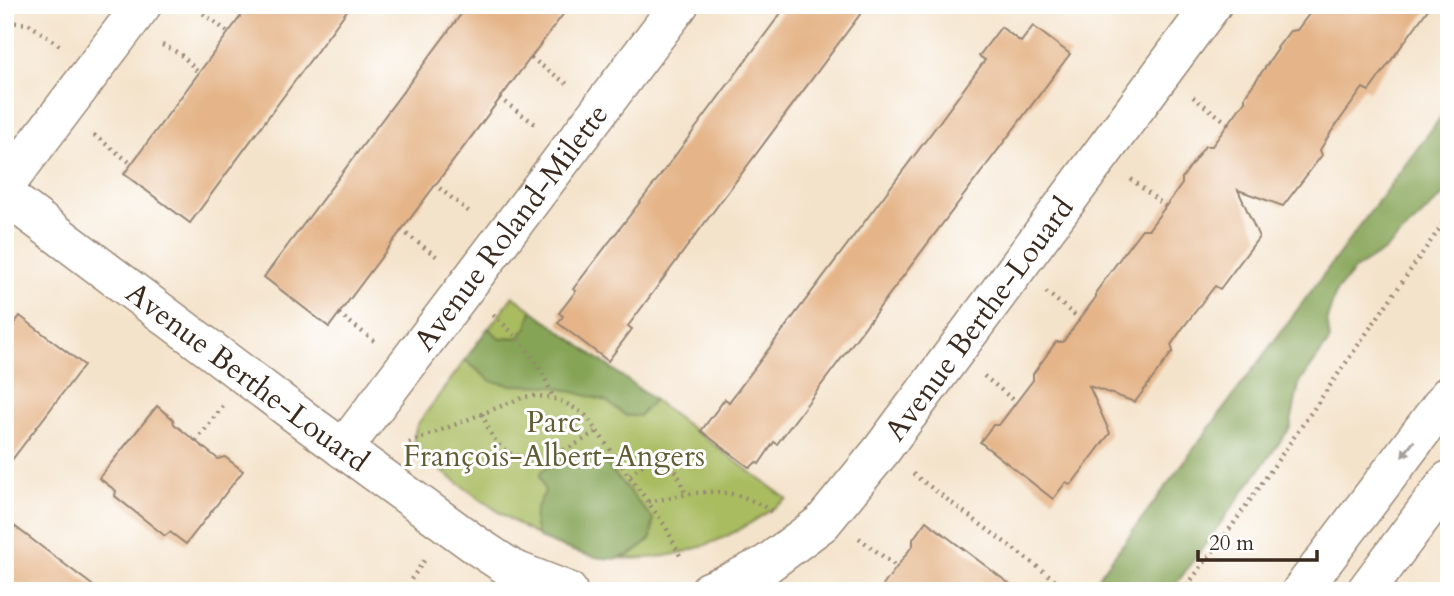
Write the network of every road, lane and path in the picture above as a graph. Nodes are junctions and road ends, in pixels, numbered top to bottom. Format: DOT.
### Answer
graph roads {
  1 [pos="142,5"];
  2 [pos="192,5"];
  3 [pos="679,5"];
  4 [pos="1212,5"];
  5 [pos="8,22"];
  6 [pos="229,33"];
  7 [pos="159,44"];
  8 [pos="63,48"];
  9 [pos="531,58"];
  10 [pos="198,74"];
  11 [pos="571,88"];
  12 [pos="1192,96"];
  13 [pos="499,97"];
  14 [pos="1229,124"];
  15 [pos="540,128"];
  16 [pos="92,134"];
  17 [pos="132,164"];
  18 [pos="1131,179"];
  19 [pos="434,184"];
  20 [pos="5,186"];
  21 [pos="5,195"];
  22 [pos="1165,206"];
  23 [pos="474,215"];
  24 [pos="1449,215"];
  25 [pos="401,230"];
  26 [pos="441,260"];
  27 [pos="1046,292"];
  28 [pos="339,314"];
  29 [pos="493,315"];
  30 [pos="1080,319"];
  31 [pos="5,324"];
  32 [pos="11,328"];
  33 [pos="378,344"];
  34 [pos="984,376"];
  35 [pos="1449,395"];
  36 [pos="553,398"];
  37 [pos="1016,402"];
  38 [pos="223,406"];
  39 [pos="482,414"];
  40 [pos="596,431"];
  41 [pos="197,441"];
  42 [pos="409,443"];
  43 [pos="343,450"];
  44 [pos="911,473"];
  45 [pos="630,475"];
  46 [pos="1449,480"];
  47 [pos="685,494"];
  48 [pos="648,502"];
  49 [pos="776,514"];
  50 [pos="859,538"];
  51 [pos="426,558"];
  52 [pos="681,558"];
  53 [pos="897,567"];
  54 [pos="402,591"];
  55 [pos="568,591"];
  56 [pos="709,591"];
  57 [pos="1070,591"];
  58 [pos="1183,591"];
  59 [pos="1301,591"];
  60 [pos="1366,591"];
  1 -- 20 [label="street"];
  2 -- 6 [label="path"];
  3 -- 43 [label="street, Avenue Roland-Milette"];
  4 -- 56 [label="street, Avenue Berthe-Louard"];
  5 -- 8 [label="path"];
  7 -- 10 [label="path"];
  9 -- 11 [label="path"];
  12 -- 14 [label="path"];
  13 -- 15 [label="path"];
  16 -- 17 [label="path"];
  18 -- 22 [label="path"];
  19 -- 23 [label="path"];
  21 -- 43 [label="street, Avenue Berthe-Louard"];
  24 -- 58 [label="path"];
  25 -- 26 [label="path"];
  27 -- 30 [label="path"];
  28 -- 33 [label="path"];
  29 -- 36 [label="path"];
  31 -- 32 [label="path"];
  34 -- 37 [label="path"];
  35 -- 59 [label="street, one-way"];
  36 -- 39 [label="path"];
  36 -- 40 [label="path"];
  38 -- 41 [label="path"];
  39 -- 40 [label="path"];
  39 -- 42 [label="path"];
  40 -- 45 [label="path"];
  43 -- 55 [label="street, Avenue Berthe-Louard"];
  44 -- 57 [label="path"];
  45 -- 47 [label="path"];
  45 -- 48 [label="path"];
  46 -- 60 [label="street"];
  47 -- 48 [label="path"];
  47 -- 49 [label="path"];
  48 -- 52 [label="path"];
  50 -- 53 [label="path"];
  51 -- 54 [label="path"];
}
